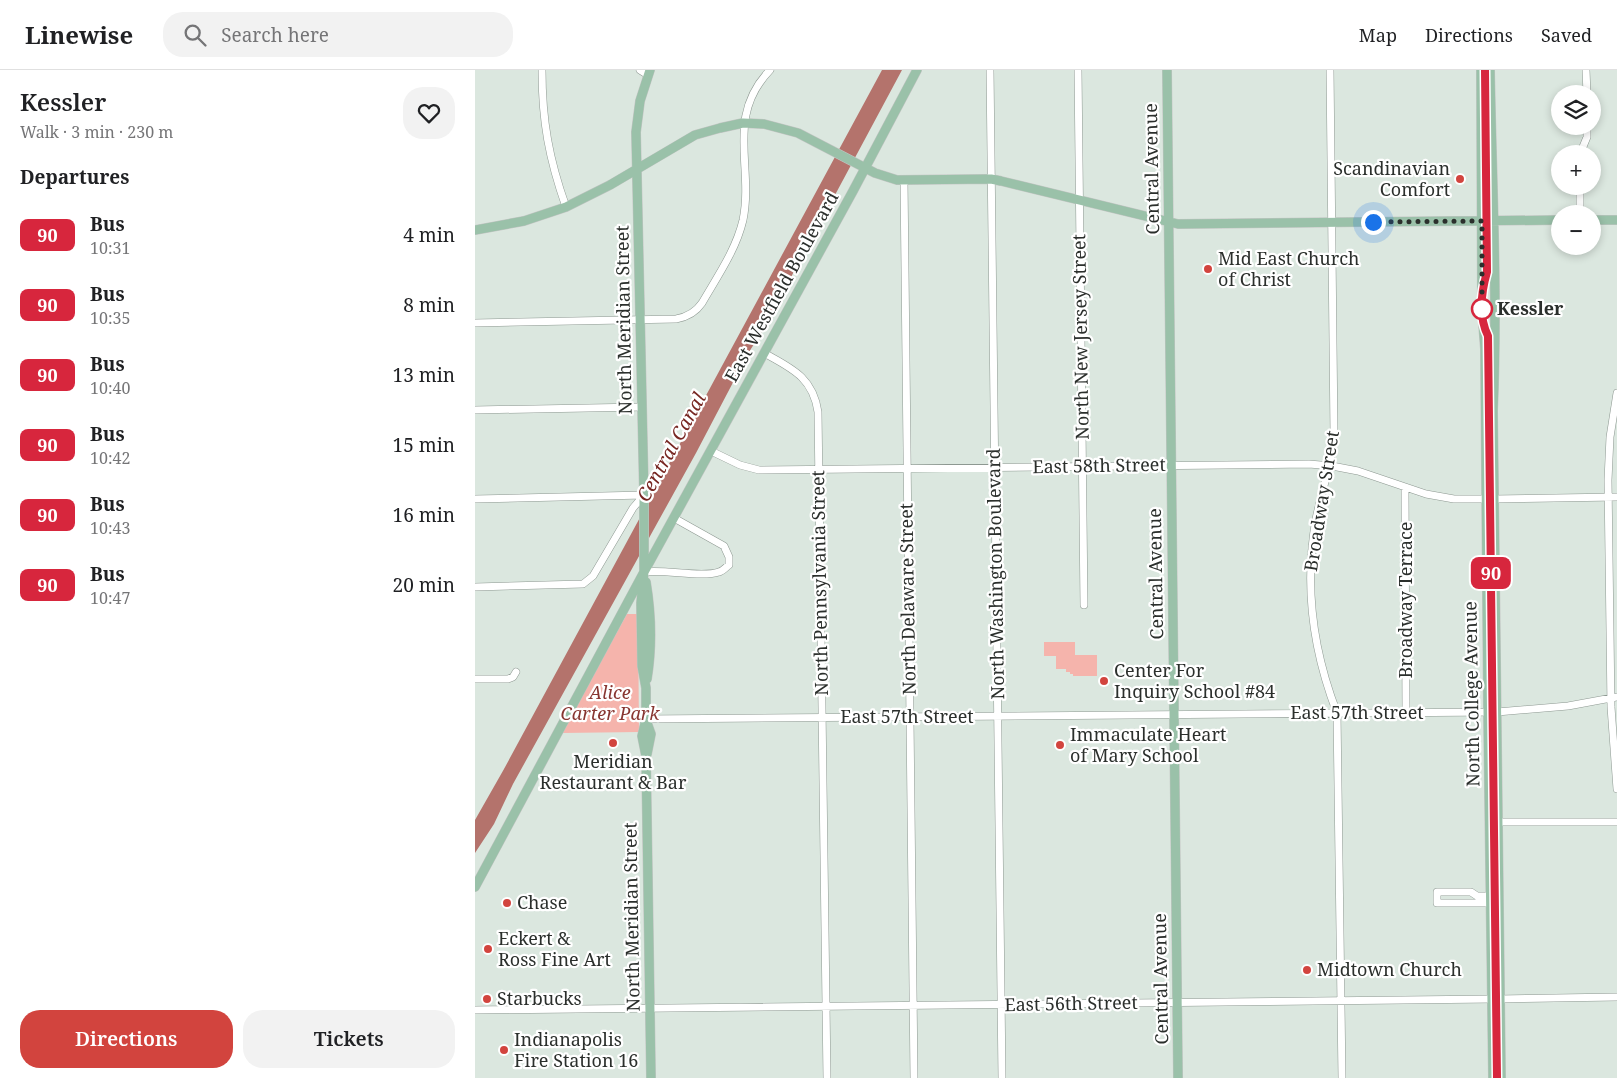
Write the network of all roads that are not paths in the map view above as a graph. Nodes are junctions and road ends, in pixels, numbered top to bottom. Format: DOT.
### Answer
graph roads {
  1 [pos="542,70"];
  2 [pos="770,70"];
  3 [pos="917,70"];
  4 [pos="990,70"];
  5 [pos="1078,70"];
  6 [pos="1167,70"];
  7 [pos="1330,70"];
  8 [pos="1481,70"];
  9 [pos="1490,70"];
  10 [pos="1586,70"];
  11 [pos="646,72"];
  12 [pos="1587,85"];
  13 [pos="743,124"];
  14 [pos="865,168"];
  15 [pos="636,169"];
  16 [pos="991,179"];
  17 [pos="904,180"];
  18 [pos="1080,200"];
  19 [pos="566,207"];
  20 [pos="1493,220"];
  21 [pos="1551,220"];
  22 [pos="1601,220"];
  23 [pos="1617,220"];
  24 [pos="1169,221"];
  25 [pos="1482,221"];
  26 [pos="1332,222"];
  27 [pos="475,230"];
  28 [pos="641,319"];
  29 [pos="475,323"];
  30 [pos="763,353"];
  31 [pos="1617,393"];
  32 [pos="642,407"];
  33 [pos="475,410"];
  34 [pos="711,451"];
  35 [pos="1171,465"];
  36 [pos="1329,465"];
  37 [pos="1083,467"];
  38 [pos="995,468"];
  39 [pos="907,469"];
  40 [pos="819,470"];
  41 [pos="1405,488"];
  42 [pos="644,495"];
  43 [pos="475,498"];
  44 [pos="1608,498"];
  45 [pos="1617,498"];
  46 [pos="1491,499"];
  47 [pos="674,518"];
  48 [pos="644,572"];
  49 [pos="475,588"];
  50 [pos="1084,605"];
  51 [pos="625,610"];
  52 [pos="641,612"];
  53 [pos="516,672"];
  54 [pos="475,679"];
  55 [pos="646,688"];
  56 [pos="1614,697"];
  57 [pos="1406,712"];
  58 [pos="1493,712"];
  59 [pos="1337,713"];
  60 [pos="1174,714"];
  61 [pos="997,716"];
  62 [pos="822,717"];
  63 [pos="909,717"];
  64 [pos="646,719"];
  65 [pos="1617,789"];
  66 [pos="1498,822"];
  67 [pos="1617,822"];
  68 [pos="475,887"];
  69 [pos="1477,899"];
  70 [pos="1491,899"];
  71 [pos="1617,997"];
  72 [pos="1496,999"];
  73 [pos="1341,1000"];
  74 [pos="1177,1003"];
  75 [pos="1001,1005"];
  76 [pos="826,1006"];
  77 [pos="913,1006"];
  78 [pos="650,1008"];
  79 [pos="475,1010"];
  80 [pos="651,1078"];
  81 [pos="827,1078"];
  82 [pos="914,1078"];
  83 [pos="1002,1078"];
  84 [pos="1178,1078"];
  85 [pos="1342,1078"];
  86 [pos="1493,1078"];
  87 [pos="1501,1078"];
  1 -- 19 [label="street"];
  2 -- 13 [label="street"];
  3 -- 14 [label="main road, East Westfield Boulevard"];
  4 -- 16 [label="street, North Washington Boulevard"];
  5 -- 18 [label="street, North New Jersey Street"];
  6 -- 24 [label="main road, Central Avenue"];
  7 -- 26 [label="street, Broadway Street"];
  8 -- 25 [label="main road, North College Avenue"];
  9 -- 20 [label="main road, North College Avenue"];
  10 -- 12 [label="street"];
  11 -- 15 [label="main road, North Meridian Street"];
  13 -- 14 [label="main road"];
  13 -- 15 [label="main road"];
  13 -- 28 [label="street"];
  14 -- 17 [label="main road"];
  14 -- 30 [label="main road, East Westfield Boulevard"];
  15 -- 19 [label="main road"];
  15 -- 28 [label="main road, North Meridian Street"];
  16 -- 17 [label="main road"];
  16 -- 18 [label="main road"];
  16 -- 38 [label="street, North Washington Boulevard"];
  17 -- 39 [label="street, North Delaware Street"];
  18 -- 24 [label="main road"];
  18 -- 37 [label="street, North New Jersey Street"];
  19 -- 27 [label="main road"];
  20 -- 21 [label="main road"];
  20 -- 25 [label="main road"];
  20 -- 46 [label="main road, North College Avenue"];
  22 -- 23 [label="main road"];
  24 -- 26 [label="main road"];
  24 -- 35 [label="main road, Central Avenue"];
  25 -- 26 [label="main road"];
  25 -- 46 [label="main road, North College Avenue"];
  26 -- 36 [label="street, Broadway Street"];
  28 -- 29 [label="street"];
  28 -- 32 [label="main road, North Meridian Street"];
  30 -- 34 [label="main road, East Westfield Boulevard"];
  30 -- 40 [label="street, North Pennsylvania Street"];
  31 -- 44 [label="street"];
  32 -- 33 [label="street"];
  32 -- 42 [label="main road, North Meridian Street"];
  34 -- 40 [label="street, East 58th Street"];
  34 -- 47 [label="main road, East Westfield Boulevard"];
  35 -- 36 [label="street, East 58th Street"];
  35 -- 37 [label="street, East 58th Street"];
  35 -- 60 [label="main road, Central Avenue"];
  36 -- 41 [label="street, East 58th Street"];
  36 -- 59 [label="street, Broadway Street"];
  37 -- 38 [label="street, East 58th Street"];
  37 -- 50 [label="street, North New Jersey Street"];
  38 -- 39 [label="street, East 58th Street"];
  38 -- 61 [label="street, North Washington Boulevard"];
  39 -- 40 [label="street, East 58th Street"];
  39 -- 63 [label="street, North Delaware Street"];
  40 -- 62 [label="street, North Pennsylvania Street"];
  41 -- 46 [label="street, East 58th Street"];
  41 -- 57 [label="street, Broadway Terrace"];
  42 -- 43 [label="street"];
  42 -- 48 [label="main road, North Meridian Street"];
  42 -- 49 [label="street"];
  44 -- 45 [label="street, East 58th Street"];
  44 -- 46 [label="street, East 58th Street"];
  44 -- 56 [label="street"];
  46 -- 58 [label="main road, North College Avenue"];
  47 -- 48 [label="main road, East Westfield Boulevard"];
  47 -- 48 [label="street"];
  48 -- 51 [label="main road, East Westfield Boulevard"];
  48 -- 52 [label="main road, North Meridian Street"];
  48 -- 55 [label="main road, North Meridian Street"];
  51 -- 52 [label="main road"];
  51 -- 68 [label="main road, East Westfield Boulevard"];
  52 -- 55 [label="main road, North Meridian Street"];
  53 -- 54 [label="street"];
  55 -- 64 [label="main road, North Meridian Street"];
  56 -- 58 [label="street, East 57th Street"];
  56 -- 65 [label="street"];
  57 -- 58 [label="street, East 57th Street"];
  57 -- 59 [label="street, East 57th Street"];
  58 -- 66 [label="main road, North College Avenue"];
  58 -- 70 [label="main road, North College Avenue"];
  59 -- 60 [label="street, East 57th Street"];
  59 -- 73 [label="street, Broadway Street"];
  60 -- 61 [label="street, East 57th Street"];
  60 -- 74 [label="main road, Central Avenue"];
  61 -- 63 [label="street, East 57th Street"];
  61 -- 75 [label="street, North Washington Boulevard"];
  62 -- 63 [label="street, East 57th Street"];
  62 -- 64 [label="street, East 57th Street"];
  62 -- 76 [label="street, North Pennsylvania Street"];
  63 -- 77 [label="street, North Delaware Street"];
  64 -- 78 [label="main road, North Meridian Street"];
  66 -- 67 [label="street"];
  66 -- 72 [label="main road, North College Avenue"];
  69 -- 69 [label="street"];
  69 -- 70 [label="street"];
  70 -- 72 [label="main road, North College Avenue"];
  71 -- 72 [label="street, East 56th Street"];
  72 -- 73 [label="street, East 56th Street"];
  72 -- 86 [label="main road, North College Avenue"];
  72 -- 87 [label="main road, North College Avenue"];
  73 -- 74 [label="street, East 56th Street"];
  73 -- 85 [label="street, Broadway Street"];
  74 -- 75 [label="street, East 56th Street"];
  74 -- 84 [label="main road, Central Avenue"];
  75 -- 77 [label="street, East 56th Street"];
  75 -- 83 [label="street, North Washington Boulevard"];
  76 -- 77 [label="street, East 56th Street"];
  76 -- 78 [label="street, East 56th Street"];
  76 -- 81 [label="street, North Pennsylvania Street"];
  77 -- 82 [label="street, North Delaware Street"];
  78 -- 79 [label="street, East 56th Street"];
  78 -- 80 [label="main road, North Meridian Street"];
}
